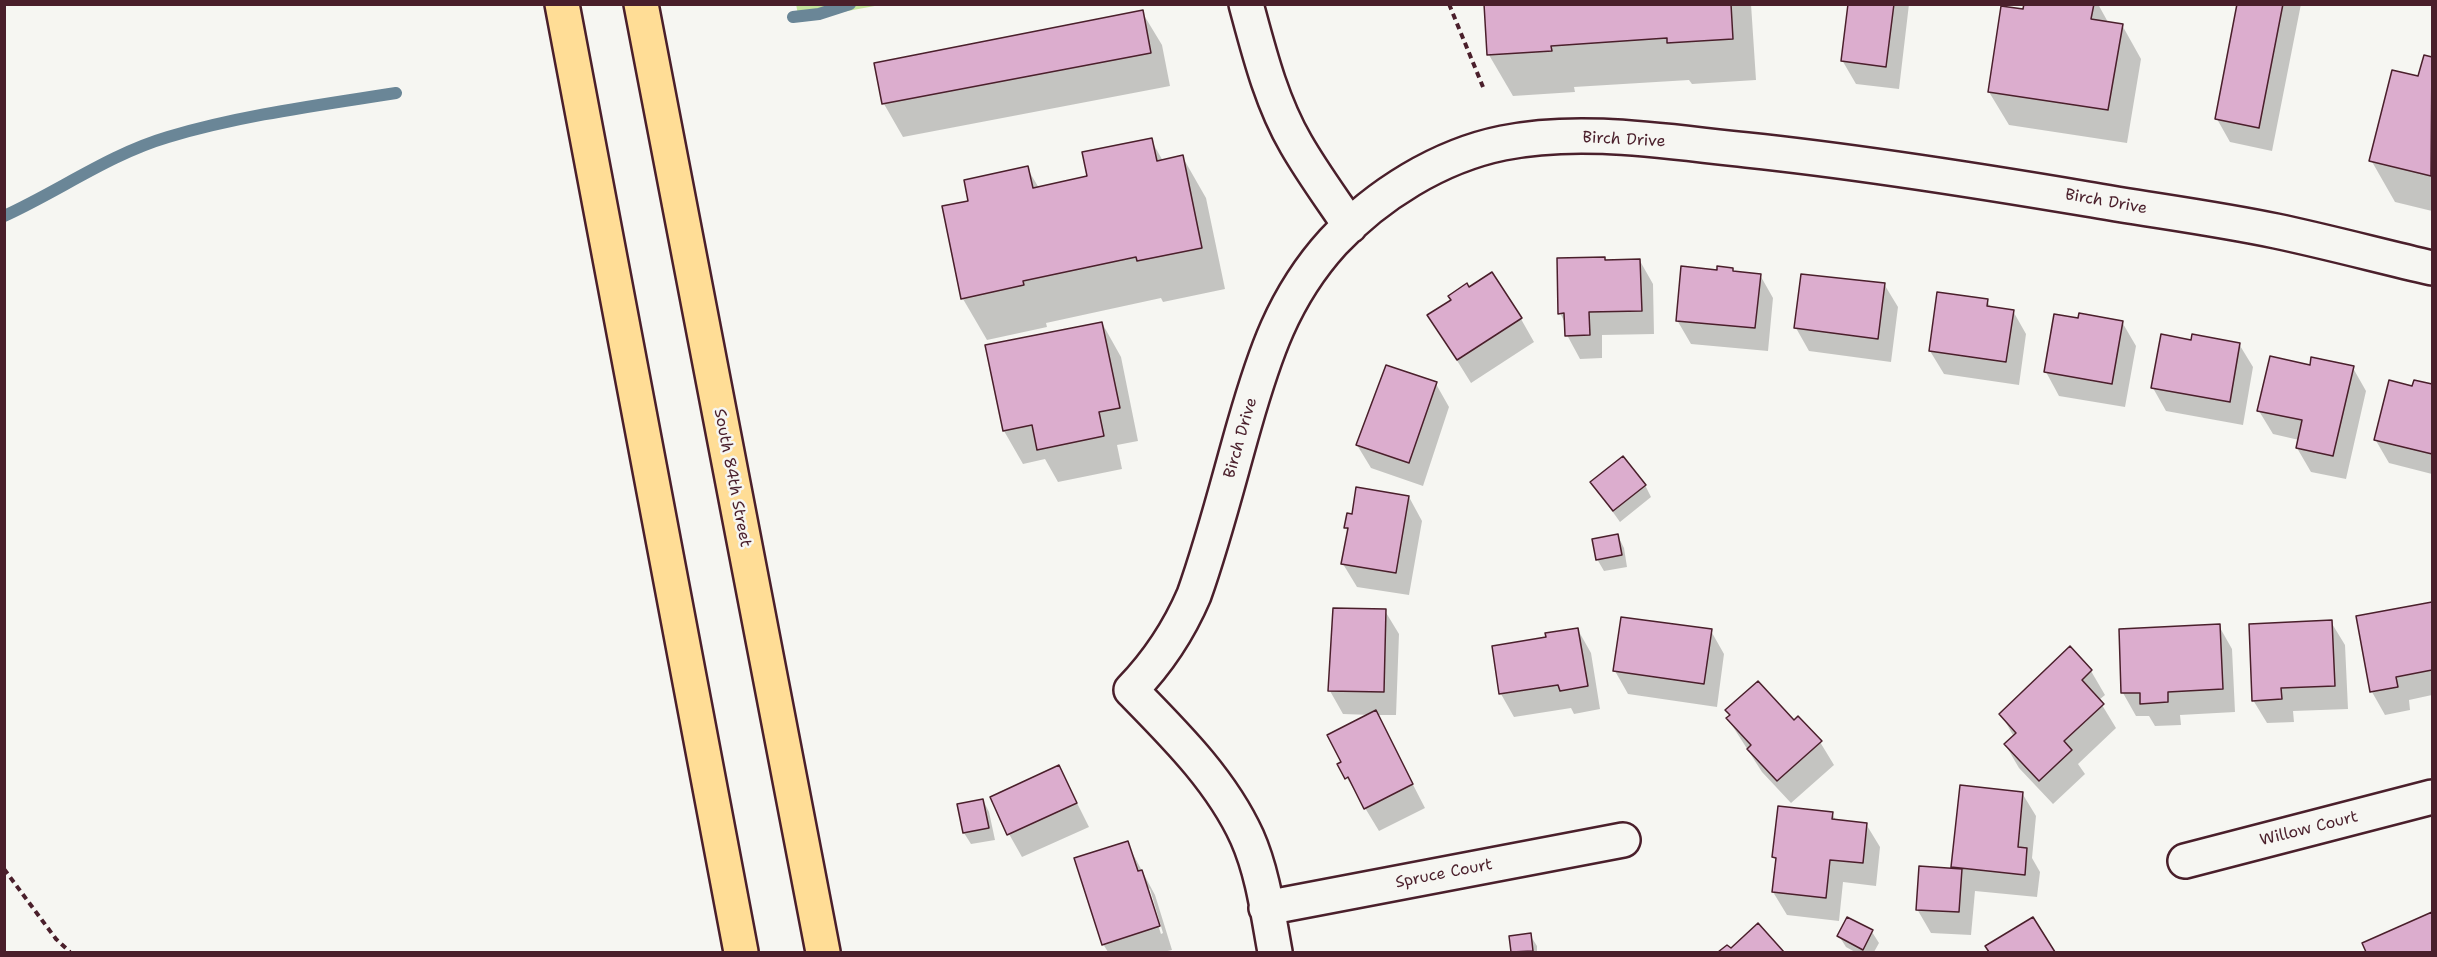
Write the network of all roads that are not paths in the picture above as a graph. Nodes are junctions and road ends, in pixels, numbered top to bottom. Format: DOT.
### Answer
graph roads {
  1 [pos="562,4"];
  2 [pos="641,4"];
  3 [pos="1246,4"];
  4 [pos="1350,226"];
  5 [pos="2433,268"];
  6 [pos="2433,797"];
  7 [pos="1623,840"];
  8 [pos="2185,861"];
  9 [pos="1266,908"];
  10 [pos="741,952"];
  11 [pos="823,952"];
  12 [pos="1275,952"];
  1 -- 10 [label="main road"];
  2 -- 11 [label="main road, South 84th Street"];
  3 -- 4 [label="street"];
  4 -- 5 [label="street, Birch Drive"];
  4 -- 9 [label="street, Birch Drive"];
  6 -- 8 [label="street, Willow Court"];
  7 -- 9 [label="street, Spruce Court"];
  9 -- 12 [label="street"];
}
